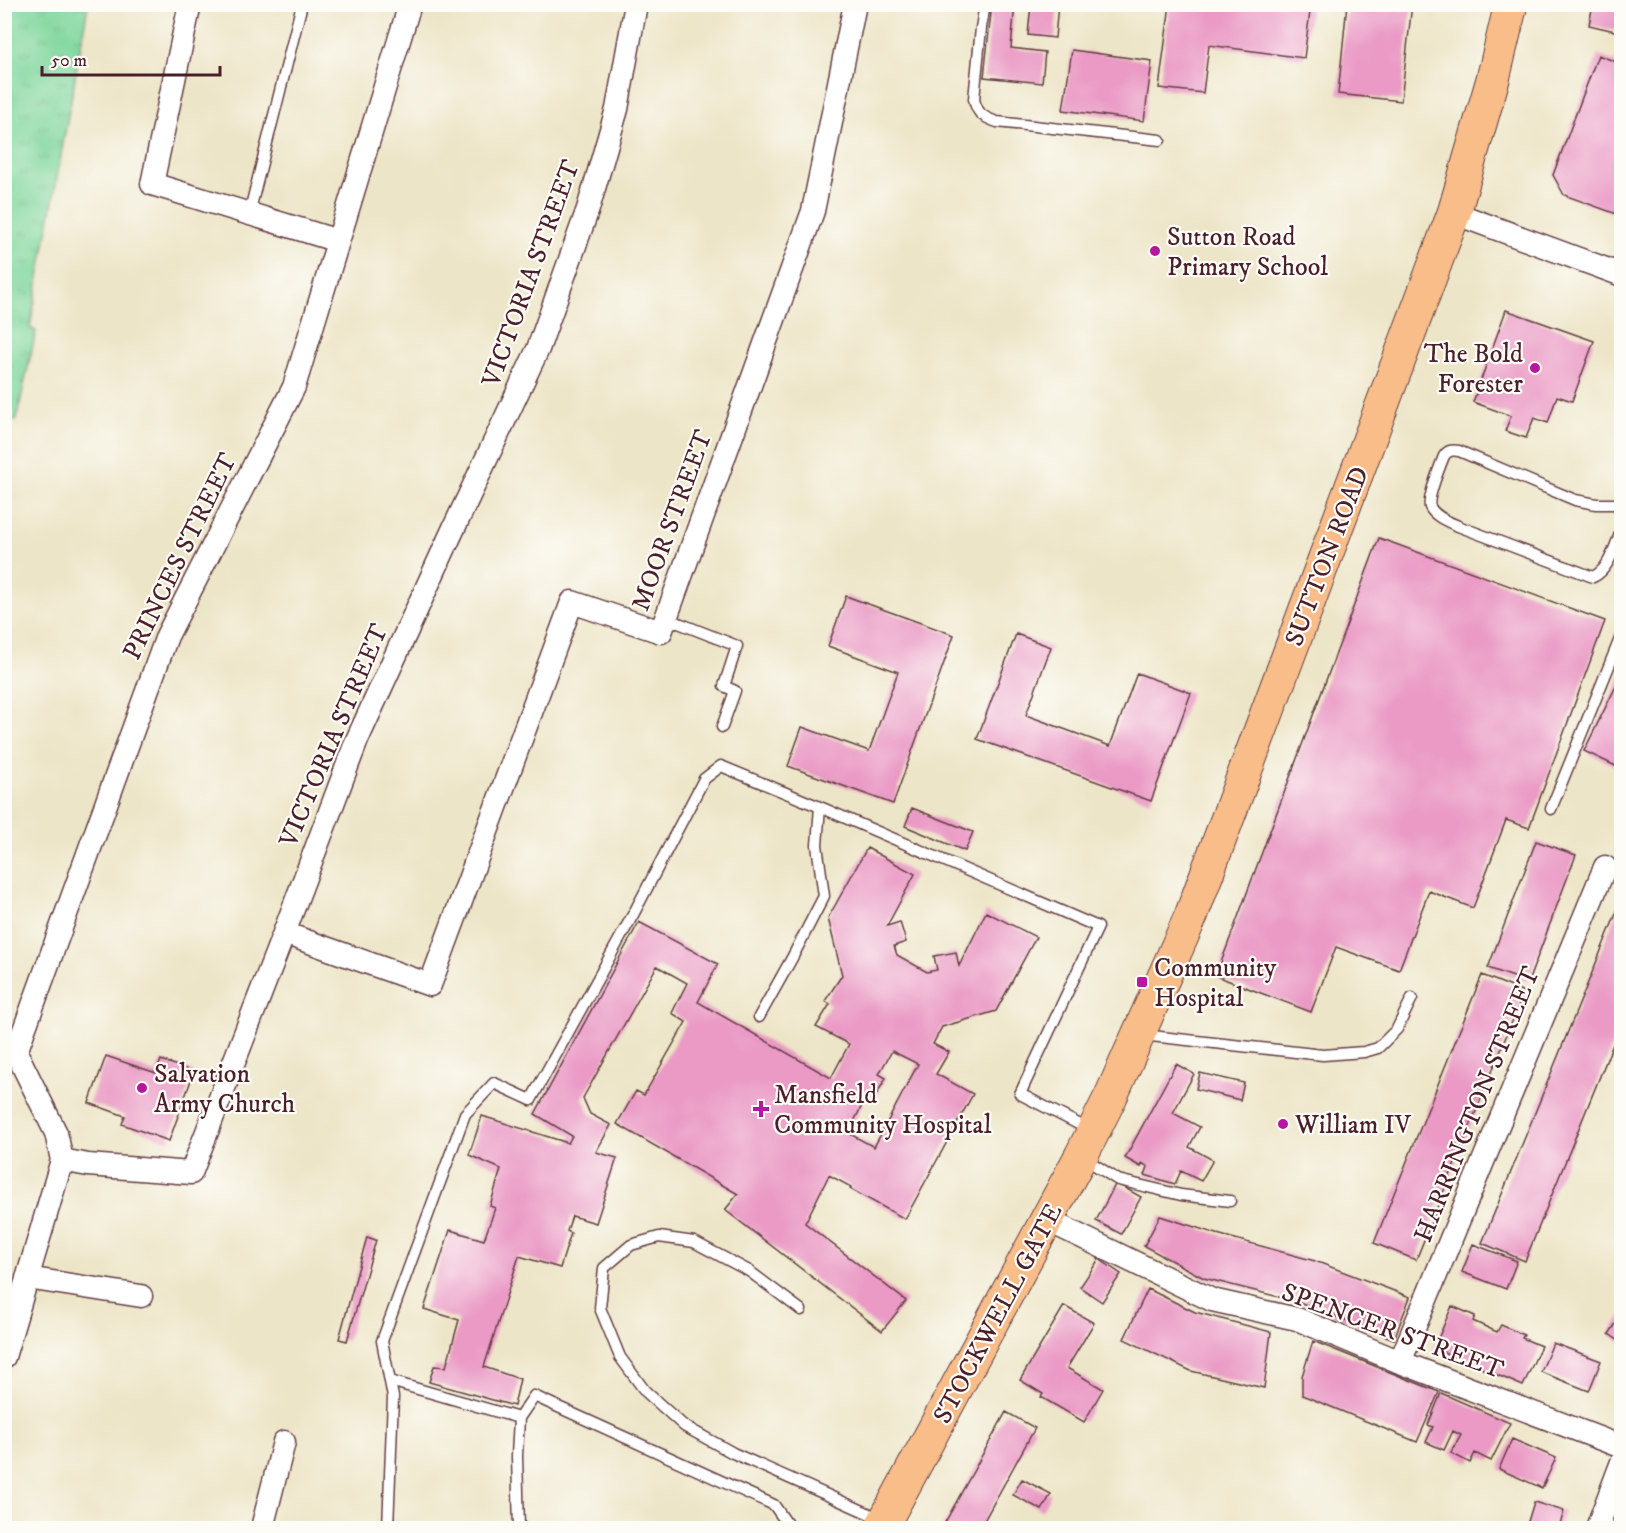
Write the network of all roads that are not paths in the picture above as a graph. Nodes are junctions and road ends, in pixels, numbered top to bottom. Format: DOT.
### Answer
graph roads {
  1 [pos="190,4"];
  2 [pos="302,4"];
  3 [pos="410,4"];
  4 [pos="636,4"];
  5 [pos="855,4"];
  6 [pos="986,4"];
  7 [pos="1510,4"];
  8 [pos="1160,140"];
  9 [pos="1454,213"];
  10 [pos="249,214"];
  11 [pos="338,241"];
  12 [pos="1622,275"];
  13 [pos="1622,504"];
  14 [pos="1622,529"];
  15 [pos="666,618"];
  16 [pos="1622,634"];
  17 [pos="722,727"];
  18 [pos="820,807"];
  19 [pos="1551,809"];
  20 [pos="1605,867"];
  21 [pos="284,933"];
  22 [pos="1412,998"];
  23 [pos="759,1017"];
  24 [pos="1138,1034"];
  25 [pos="10,1048"];
  26 [pos="1111,1096"];
  27 [pos="1087,1144"];
  28 [pos="62,1160"];
  29 [pos="1230,1201"];
  30 [pos="1047,1220"];
  31 [pos="27,1278"];
  32 [pos="141,1296"];
  33 [pos="801,1310"];
  34 [pos="4,1357"];
  35 [pos="1400,1362"];
  36 [pos="390,1381"];
  37 [pos="519,1418"];
  38 [pos="284,1442"];
  39 [pos="1622,1447"];
  40 [pos="1622,1462"];
  41 [pos="882,1524"];
  42 [pos="262,1528"];
  43 [pos="388,1528"];
  44 [pos="519,1528"];
  45 [pos="790,1528"];
  46 [pos="1598,1528"];
  1 -- 10 [label="street"];
  2 -- 10 [label="lane"];
  3 -- 11 [label="street, PRINCES STREET"];
  4 -- 21 [label="street, VICTORIA STREET"];
  5 -- 15 [label="street, MOOR STREET"];
  6 -- 8 [label="lane"];
  7 -- 9 [label="highway, SUTTON ROAD"];
  9 -- 12 [label="street"];
  9 -- 24 [label="highway, SUTTON ROAD"];
  10 -- 11 [label="street"];
  11 -- 25 [label="street, PRINCES STREET"];
  13 -- 14 [label="lane"];
  15 -- 17 [label="lane"];
  15 -- 21 [label="street, MOOR STREET"];
  16 -- 19 [label="lane"];
  18 -- 23 [label="lane"];
  18 -- 27 [label="lane"];
  18 -- 36 [label="lane"];
  20 -- 35 [label="street, HARRINGTON STREET"];
  21 -- 28 [label="street, VICTORIA STREET"];
  22 -- 24 [label="lane"];
  24 -- 26 [label="highway, SUTTON ROAD"];
  25 -- 28 [label="street, PRINCES STREET"];
  26 -- 27 [label="highway, STOCKWELL GATE"];
  27 -- 29 [label="lane"];
  27 -- 30 [label="highway, STOCKWELL GATE"];
  28 -- 31 [label="street"];
  30 -- 35 [label="street, SPENCER STREET"];
  30 -- 41 [label="highway, STOCKWELL GATE"];
  31 -- 32 [label="street"];
  31 -- 34 [label="street"];
  33 -- 41 [label="lane"];
  35 -- 39 [label="street, SPENCER STREET"];
  36 -- 37 [label="lane"];
  36 -- 43 [label="lane"];
  37 -- 44 [label="lane"];
  37 -- 45 [label="lane"];
  38 -- 42 [label="street"];
  40 -- 46 [label="street"];
}
